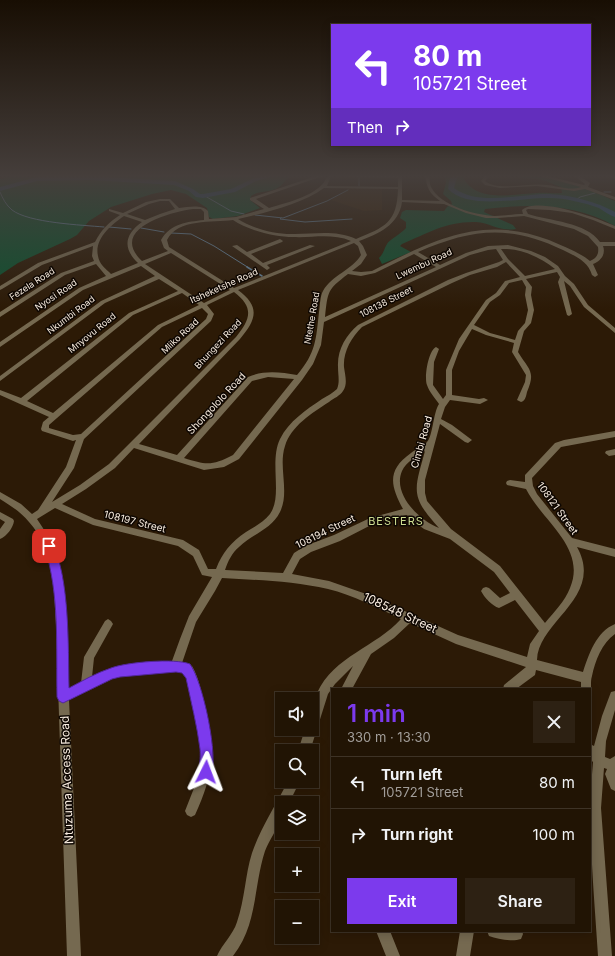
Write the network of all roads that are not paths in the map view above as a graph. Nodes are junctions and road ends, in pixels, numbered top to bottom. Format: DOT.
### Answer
graph roads {
  1 [pos="116,220"];
  2 [pos="139,220"];
  3 [pos="152,220"];
  4 [pos="226,220"];
  5 [pos="235,220"];
  6 [pos="393,220"];
  7 [pos="544,220"];
  8 [pos="597,220"];
  9 [pos="207,221"];
  10 [pos="146,222"];
  11 [pos="615,228"];
  12 [pos="280,241"];
  13 [pos="356,241"];
  14 [pos="95,244"];
  15 [pos="599,244"];
  16 [pos="615,244"];
  17 [pos="236,246"];
  18 [pos="312,246"];
  19 [pos="497,247"];
  20 [pos="171,251"];
  21 [pos="415,253"];
  22 [pos="247,254"];
  23 [pos="506,260"];
  24 [pos="97,262"];
  25 [pos="141,263"];
  26 [pos="590,263"];
  27 [pos="263,265"];
  28 [pos="439,266"];
  29 [pos="557,270"];
  30 [pos="348,272"];
  31 [pos="595,272"];
  32 [pos="274,273"];
  33 [pos="110,276"];
  34 [pos="160,276"];
  35 [pos="563,277"];
  36 [pos="522,278"];
  37 [pos="0,288"];
  38 [pos="234,290"];
  39 [pos="182,291"];
  40 [pos="203,305"];
  41 [pos="569,314"];
  42 [pos="0,315"];
  43 [pos="321,321"];
  44 [pos="471,326"];
  45 [pos="615,331"];
  46 [pos="517,342"];
  47 [pos="0,345"];
  48 [pos="436,349"];
  49 [pos="300,378"];
  50 [pos="0,379"];
  51 [pos="0,392"];
  52 [pos="445,400"];
  53 [pos="484,400"];
  54 [pos="521,400"];
  55 [pos="21,402"];
  56 [pos="54,416"];
  57 [pos="438,421"];
  58 [pos="615,434"];
  59 [pos="80,438"];
  60 [pos="468,440"];
  61 [pos="134,444"];
  62 [pos="430,444"];
  63 [pos="178,459"];
  64 [pos="510,483"];
  65 [pos="528,486"];
  66 [pos="0,495"];
  67 [pos="5,500"];
  68 [pos="55,504"];
  69 [pos="408,511"];
  70 [pos="0,515"];
  71 [pos="36,515"];
  72 [pos="450,535"];
  73 [pos="0,536"];
  74 [pos="570,542"];
  75 [pos="615,553"];
  76 [pos="202,566"];
  77 [pos="219,574"];
  78 [pos="285,577"];
  79 [pos="486,591"];
  80 [pos="516,594"];
  81 [pos="409,617"];
  82 [pos="108,624"];
  83 [pos="615,629"];
  84 [pos="545,631"];
  85 [pos="367,651"];
  86 [pos="532,664"];
  87 [pos="176,666"];
  88 [pos="586,678"];
  89 [pos="86,685"];
  90 [pos="347,688"];
  91 [pos="509,688"];
  92 [pos="586,688"];
  93 [pos="615,696"];
  94 [pos="63,697"];
  95 [pos="319,704"];
  96 [pos="591,751"];
  97 [pos="598,760"];
  98 [pos="614,764"];
  99 [pos="615,784"];
  100 [pos="191,811"];
  101 [pos="275,816"];
  102 [pos="383,932"];
  103 [pos="467,932"];
  104 [pos="501,932"];
  105 [pos="516,934"];
  106 [pos="74,956"];
  107 [pos="224,956"];
  108 [pos="393,956"];
  109 [pos="463,956"];
  110 [pos="605,956"];
  1 -- 14 [label="street"];
  2 -- 10 [label="street"];
  3 -- 10 [label="street, Mliko Road"];
  4 -- 9 [label="street"];
  5 -- 13 [label="street"];
  6 -- 13 [label="street, Itsheketshe Road"];
  7 -- 15 [label="street"];
  8 -- 11 [label="street"];
  9 -- 20 [label="street"];
  10 -- 25 [label="street, Mliko Road"];
  12 -- 22 [label="street"];
  13 -- 30 [label="street, Ntethe Road"];
  13 -- 32 [label="street, Itsheketshe Road"];
  14 -- 24 [label="street"];
  14 -- 37 [label="street"];
  15 -- 16 [label="street"];
  15 -- 26 [label="street"];
  17 -- 22 [label="street"];
  18 -- 27 [label="street"];
  19 -- 23 [label="street"];
  19 -- 28 [label="street, Lwembu Road"];
  19 -- 29 [label="street, Lwembu Road"];
  20 -- 25 [label="street, Nyosi Road"];
  20 -- 38 [label="street, Bhungezi Road"];
  21 -- 26 [label="street"];
  21 -- 28 [label="street"];
  21 -- 30 [label="street"];
  22 -- 27 [label="street"];
  23 -- 36 [label="street"];
  23 -- 77 [label="street, 108138 Street"];
  24 -- 33 [label="street"];
  24 -- 42 [label="street, Fezela Road"];
  25 -- 33 [label="street, Nyosi Road"];
  25 -- 34 [label="street, Mliko Road"];
  26 -- 31 [label="street"];
  27 -- 32 [label="street"];
  28 -- 43 [label="street, Lwembu Road"];
  29 -- 35 [label="street, Lwembu Road"];
  29 -- 36 [label="street, Cimbi Road"];
  30 -- 43 [label="street, Ntethe Road"];
  32 -- 38 [label="street, Itsheketshe Road"];
  33 -- 47 [label="street, Nyosi Road"];
  34 -- 39 [label="street, Mliko Road"];
  34 -- 50 [label="street, Nkumbi Road"];
  35 -- 41 [label="street"];
  35 -- 45 [label="street, Lwembu Road"];
  36 -- 44 [label="street, Cimbi Road"];
  36 -- 46 [label="street"];
  38 -- 40 [label="street, Itsheketshe Road"];
  38 -- 61 [label="street, Bhungezi Road"];
  39 -- 40 [label="street, Mliko Road"];
  39 -- 55 [label="street, Mnyovu Road"];
  40 -- 56 [label="street, Itsheketshe Road"];
  40 -- 59 [label="street, Mliko Road"];
  43 -- 49 [label="street, Ntethe Road"];
  44 -- 46 [label="street"];
  44 -- 52 [label="street, Cimbi Road"];
  46 -- 54 [label="street"];
  48 -- 52 [label="street"];
  49 -- 63 [label="street, Shongololo Road"];
  49 -- 63 [label="street, Ntethe Road"];
  51 -- 55 [label="street"];
  52 -- 53 [label="street"];
  52 -- 57 [label="street, Cimbi Road"];
  55 -- 56 [label="street"];
  56 -- 59 [label="street, Itsheketshe Road"];
  57 -- 60 [label="street"];
  57 -- 62 [label="street, Cimbi Road"];
  58 -- 65 [label="street, 108121 Street"];
  59 -- 71 [label="street"];
  61 -- 63 [label="street, Ntethe Road"];
  61 -- 68 [label="street, Bhungezi Road"];
  62 -- 69 [label="street"];
  62 -- 72 [label="street, Cimbi Road"];
  64 -- 65 [label="street"];
  65 -- 74 [label="street, 108121 Street"];
  66 -- 67 [label="street, Ntuzuma Access Road"];
  67 -- 71 [label="street, Ntuzuma Access Road"];
  68 -- 71 [label="street, Bhungezi Road"];
  68 -- 76 [label="street, 108197 Street"];
  69 -- 72 [label="street"];
  69 -- 78 [label="street, 108194 Street"];
  70 -- 73 [label="street"];
  71 -- 94 [label="street, Ntuzuma Access Road"];
  72 -- 80 [label="street, Cimbi Road"];
  74 -- 75 [label="street"];
  74 -- 84 [label="street, 108121 Street"];
  76 -- 77 [label="street, 108548 Street"];
  77 -- 78 [label="street, 108548 Street"];
  77 -- 87 [label="street"];
  78 -- 81 [label="street, 108548 Street"];
  79 -- 80 [label="street"];
  80 -- 84 [label="street, Cimbi Road"];
  81 -- 85 [label="street"];
  81 -- 86 [label="street, 108548 Street"];
  82 -- 89 [label="street"];
  83 -- 88 [label="street"];
  84 -- 86 [label="street, 108121 Street"];
  85 -- 90 [label="street"];
  85 -- 95 [label="street"];
  86 -- 88 [label="street, 108548 Street"];
  86 -- 91 [label="street"];
  87 -- 89 [label="street"];
  87 -- 100 [label="street"];
  88 -- 92 [label="street"];
  89 -- 94 [label="street"];
  93 -- 97 [label="street"];
  94 -- 106 [label="street, Ntuzuma Access Road"];
  96 -- 97 [label="street"];
  97 -- 98 [label="street"];
  97 -- 110 [label="street"];
  98 -- 99 [label="street"];
  101 -- 107 [label="street"];
  102 -- 108 [label="street"];
  103 -- 109 [label="street"];
  104 -- 105 [label="street"];
}
